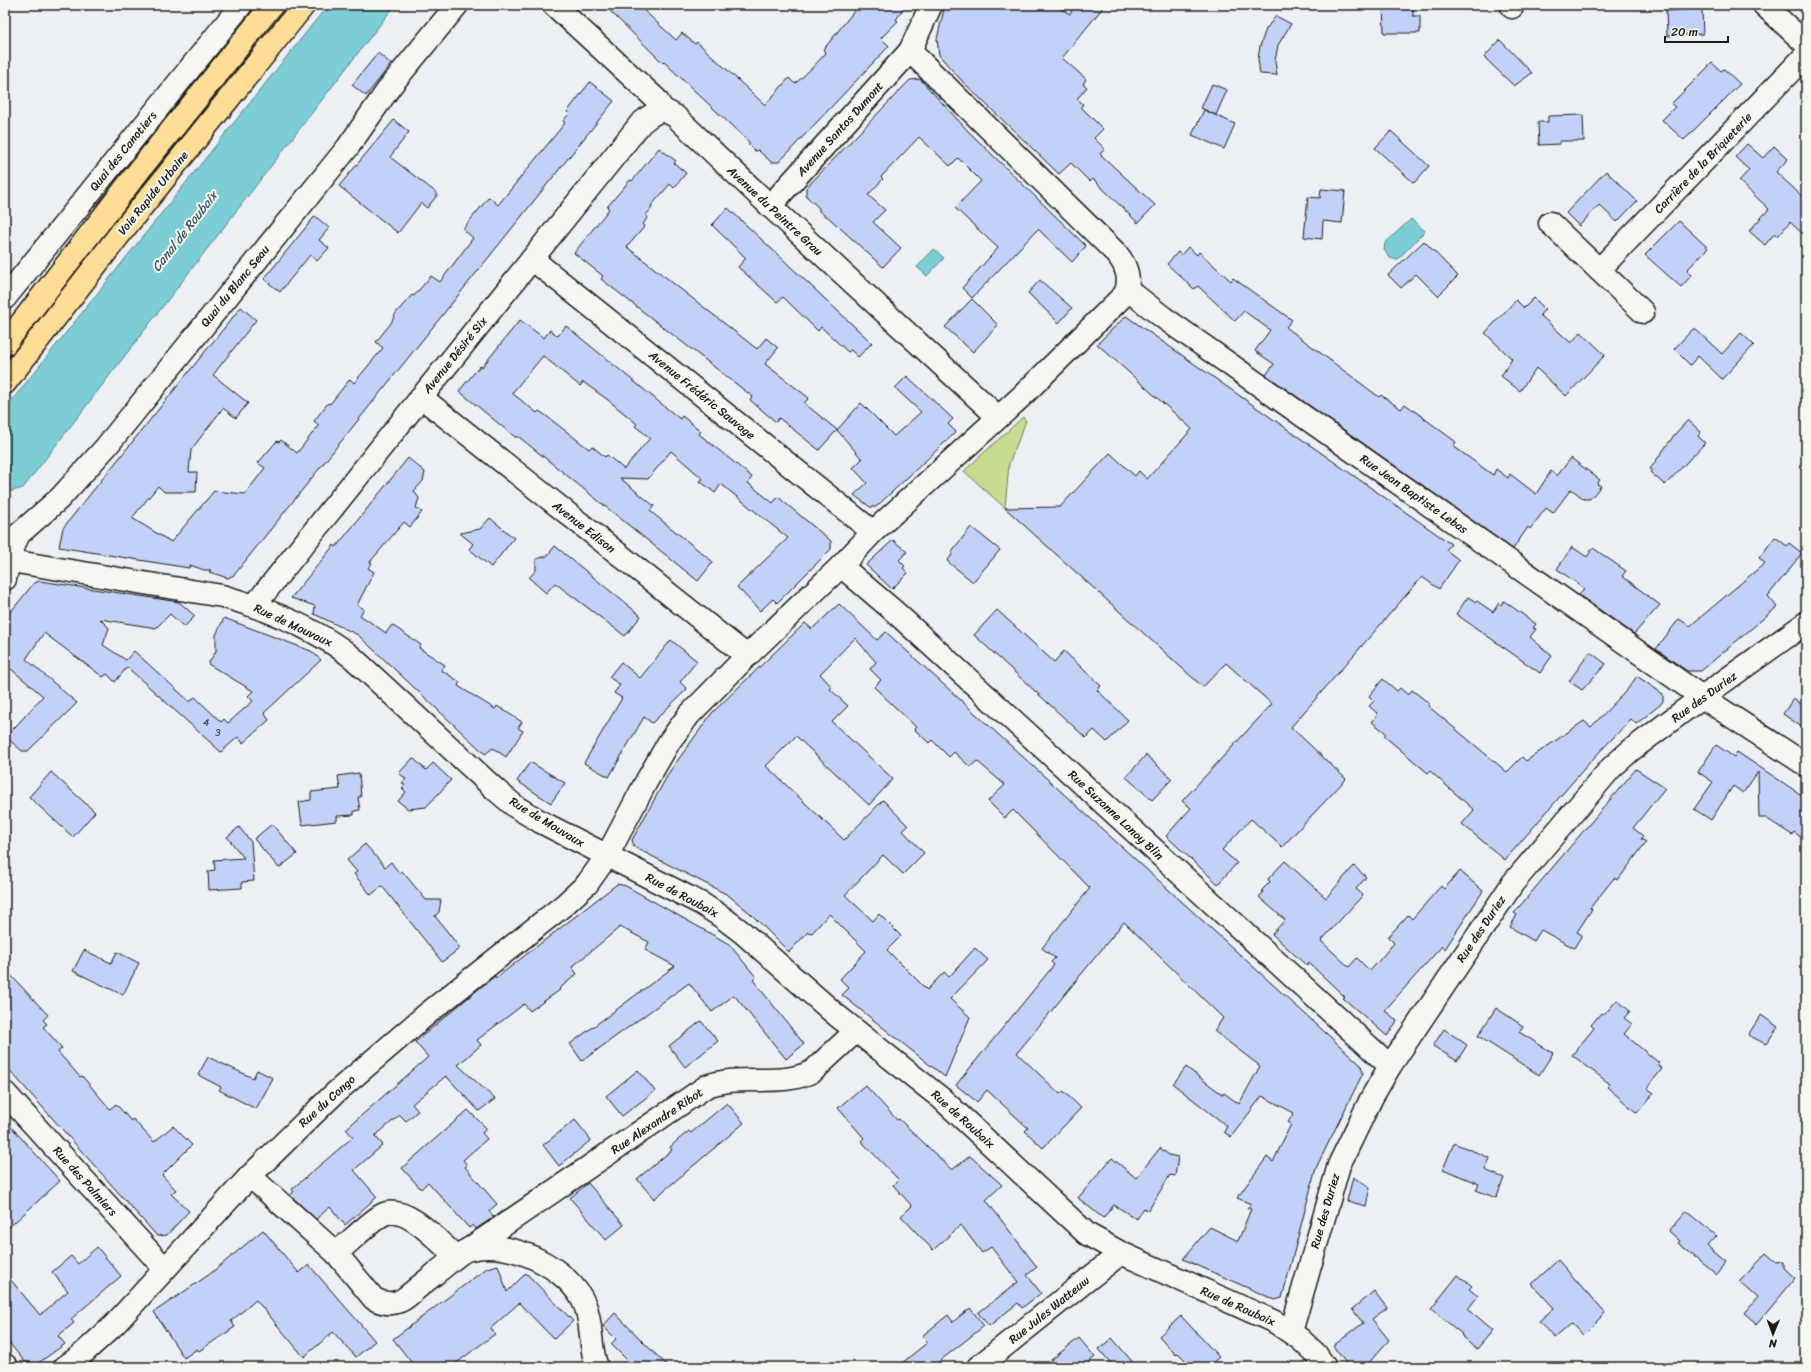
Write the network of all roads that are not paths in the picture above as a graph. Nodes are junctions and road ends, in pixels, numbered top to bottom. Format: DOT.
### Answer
graph roads {
  1 [pos="241,5"];
  2 [pos="272,5"];
  3 [pos="304,5"];
  4 [pos="457,5"];
  5 [pos="554,5"];
  6 [pos="932,5"];
  7 [pos="1769,7"];
  8 [pos="1806,44"];
  9 [pos="910,51"];
  10 [pos="1806,56"];
  11 [pos="662,109"];
  12 [pos="770,206"];
  13 [pos="1550,223"];
  14 [pos="532,259"];
  15 [pos="1599,270"];
  16 [pos="1127,289"];
  17 [pos="5,298"];
  18 [pos="1643,312"];
  19 [pos="5,344"];
  20 [pos="5,383"];
  21 [pos="421,397"];
  22 [pos="998,417"];
  23 [pos="873,532"];
  24 [pos="841,566"];
  25 [pos="6,567"];
  26 [pos="254,606"];
  27 [pos="1806,623"];
  28 [pos="747,656"];
  29 [pos="1702,697"];
  30 [pos="1806,765"];
  31 [pos="607,856"];
  32 [pos="856,1031"];
  33 [pos="1390,1066"];
  34 [pos="5,1093"];
  35 [pos="250,1176"];
  36 [pos="336,1253"];
  37 [pos="463,1253"];
  38 [pos="1121,1253"];
  39 [pos="165,1269"];
  40 [pos="1291,1332"];
  41 [pos="65,1367"];
  42 [pos="597,1367"];
  43 [pos="978,1367"];
  44 [pos="1325,1367"];
  1 -- 17 [label="street, Quai des Canotiers"];
  2 -- 19 [label="highway, Voie Rapide Urbaine"];
  3 -- 20 [label="highway, Voie Rapide Urbaine"];
  4 -- 25 [label="street, Quai du Blanc Seau"];
  5 -- 11 [label="street, Avenue du Peintre Grau"];
  6 -- 9 [label="street, Avenue Santos Dumont"];
  7 -- 8 [label="street"];
  9 -- 12 [label="street, Avenue Santos Dumont"];
  9 -- 16 [label="street"];
  10 -- 15 [label="street, Carrière de la Briqueterie"];
  11 -- 12 [label="street, Avenue du Peintre Grau"];
  11 -- 14 [label="street, Avenue Désiré Six"];
  12 -- 22 [label="street, Avenue du Peintre Grau"];
  13 -- 15 [label="street"];
  14 -- 21 [label="street, Avenue Désiré Six"];
  14 -- 23 [label="street, Avenue Frédéric Sauvage"];
  15 -- 18 [label="street"];
  16 -- 22 [label="street, Rue du Congo"];
  16 -- 29 [label="street, Rue Jean Baptiste Lebas"];
  21 -- 26 [label="street, Avenue Désiré Six"];
  21 -- 28 [label="street, Avenue Edison"];
  22 -- 23 [label="street, Rue du Congo"];
  23 -- 24 [label="street, Rue du Congo"];
  24 -- 28 [label="street, Rue du Congo"];
  24 -- 33 [label="street, Rue Suzanne Lanoy Blin"];
  25 -- 26 [label="street, Rue de Mouvaux"];
  26 -- 31 [label="street, Rue de Mouvaux"];
  27 -- 29 [label="street, Rue des Duriez"];
  28 -- 31 [label="street, Rue du Congo"];
  29 -- 30 [label="street, Rue Jean Baptiste Lebas"];
  29 -- 33 [label="street, Rue des Duriez"];
  31 -- 32 [label="street, Rue de Roubaix"];
  31 -- 35 [label="street, Rue du Congo"];
  32 -- 37 [label="street, Rue Alexandre Ribot"];
  32 -- 38 [label="street, Rue de Roubaix"];
  33 -- 40 [label="street, Rue des Duriez"];
  34 -- 39 [label="street, Rue des Palmiers"];
  35 -- 36 [label="street, Rue Alexandre Ribot"];
  35 -- 39 [label="street, Rue du Congo"];
  36 -- 37 [label="street"];
  36 -- 37 [label="street, Rue Alexandre Ribot"];
  37 -- 42 [label="street"];
  38 -- 40 [label="street, Rue de Roubaix"];
  38 -- 43 [label="street, Rue Jules Watteuw"];
  39 -- 41 [label="street, Rue du Congo"];
  40 -- 44 [label="street, Rue de Roubaix"];
}
